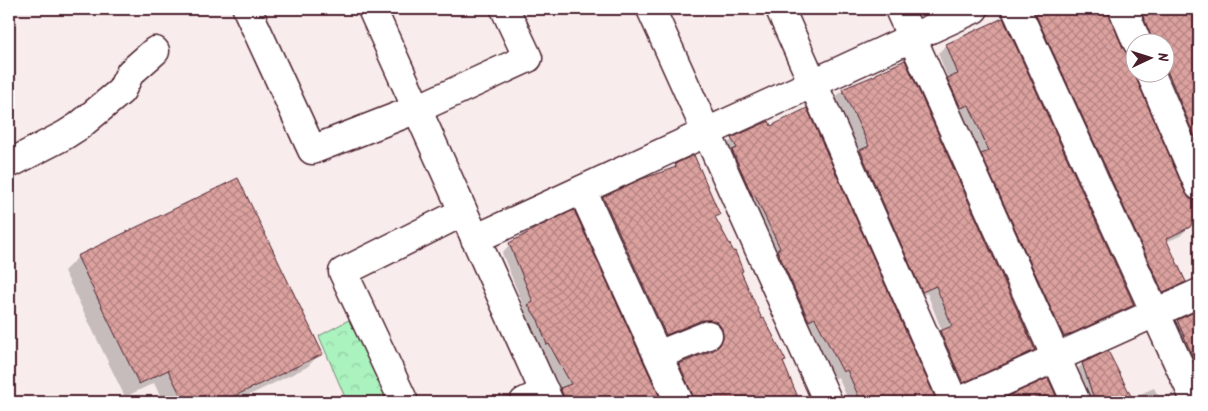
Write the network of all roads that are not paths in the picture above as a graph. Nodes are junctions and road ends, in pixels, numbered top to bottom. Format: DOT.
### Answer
graph roads {
  1 [pos="247,9"];
  2 [pos="372,9"];
  3 [pos="506,9"];
  4 [pos="651,9"];
  5 [pos="780,9"];
  6 [pos="899,9"];
  7 [pos="974,9"];
  8 [pos="1016,9"];
  9 [pos="1123,9"];
  10 [pos="1133,32"];
  11 [pos="912,37"];
  12 [pos="155,51"];
  13 [pos="1154,82"];
  14 [pos="812,83"];
  15 [pos="417,109"];
  16 [pos="706,133"];
  17 [pos="9,164"];
  18 [pos="1199,186"];
  19 [pos="582,190"];
  20 [pos="463,212"];
  21 [pos="475,239"];
  22 [pos="1199,293"];
  23 [pos="1155,313"];
  24 [pos="708,335"];
  25 [pos="658,355"];
  26 [pos="1056,358"];
  27 [pos="539,399"];
  28 [pos="404,402"];
  29 [pos="680,402"];
  30 [pos="828,402"];
  31 [pos="956,402"];
  32 [pos="1076,402"];
  33 [pos="1196,402"];
  1 -- 15 [label="street"];
  2 -- 15 [label="street"];
  3 -- 15 [label="street"];
  4 -- 16 [label="street"];
  5 -- 14 [label="street"];
  6 -- 11 [label="street"];
  7 -- 11 [label="street"];
  8 -- 23 [label="street"];
  9 -- 10 [label="street"];
  11 -- 14 [label="street"];
  11 -- 26 [label="street"];
  12 -- 17 [label="street"];
  13 -- 18 [label="street"];
  14 -- 16 [label="street"];
  14 -- 31 [label="street"];
  15 -- 20 [label="street"];
  16 -- 19 [label="street"];
  16 -- 30 [label="street"];
  19 -- 21 [label="street"];
  19 -- 25 [label="street"];
  20 -- 21 [label="street"];
  20 -- 28 [label="street"];
  21 -- 27 [label="street"];
  22 -- 23 [label="street"];
  23 -- 26 [label="street"];
  23 -- 33 [label="street"];
  24 -- 25 [label="street"];
  25 -- 29 [label="street"];
  26 -- 31 [label="street"];
  26 -- 32 [label="street"];
}
